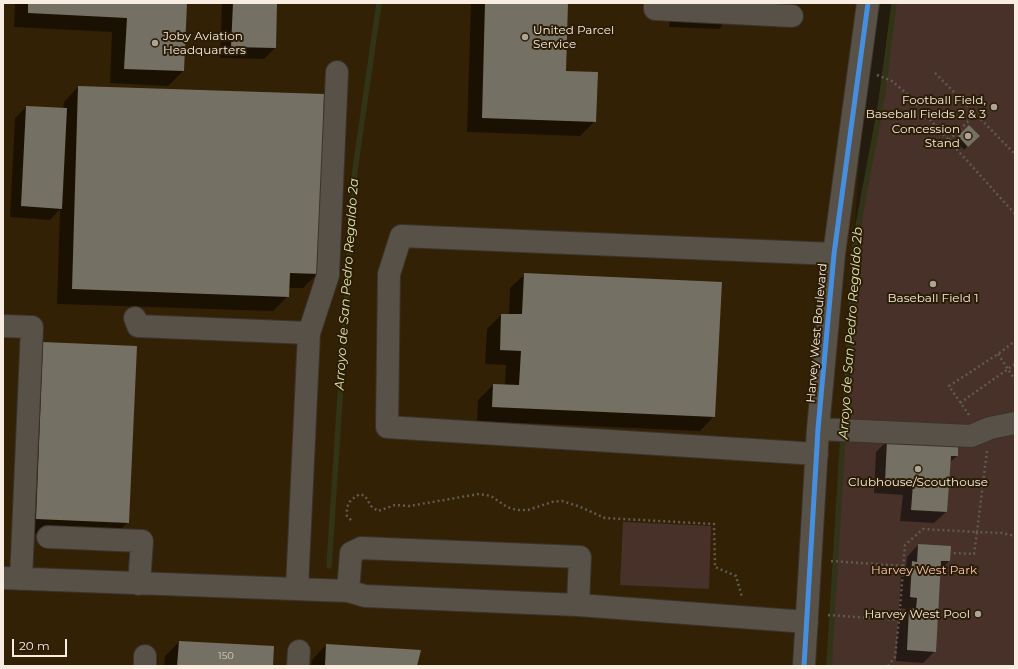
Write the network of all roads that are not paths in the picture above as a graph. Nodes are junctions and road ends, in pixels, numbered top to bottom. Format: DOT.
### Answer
graph roads {
  1 [pos="655,3"];
  2 [pos="868,3"];
  3 [pos="792,16"];
  4 [pos="337,72"];
  5 [pos="834,254"];
  6 [pos="135,318"];
  7 [pos="3,326"];
  8 [pos="309,333"];
  9 [pos="1015,422"];
  10 [pos="818,429"];
  11 [pos="817,454"];
  12 [pos="48,537"];
  13 [pos="12,579"];
  14 [pos="139,584"];
  15 [pos="297,588"];
  16 [pos="348,591"];
  17 [pos="578,605"];
  18 [pos="807,622"];
  19 [pos="804,666"];
  1 -- 3 [label="street"];
  2 -- 5 [label="street, Harvey West Boulevard"];
  4 -- 8 [label="street"];
  5 -- 10 [label="street, Harvey West Boulevard"];
  5 -- 11 [label="street"];
  6 -- 8 [label="street"];
  7 -- 13 [label="street"];
  8 -- 15 [label="street"];
  9 -- 10 [label="street"];
  10 -- 11 [label="street, Harvey West Boulevard"];
  11 -- 18 [label="street, Harvey West Boulevard"];
  12 -- 14 [label="street"];
  13 -- 14 [label="street"];
  14 -- 15 [label="street"];
  15 -- 16 [label="street"];
  16 -- 17 [label="street"];
  16 -- 17 [label="street"];
  17 -- 18 [label="street"];
  18 -- 19 [label="street, Harvey West Boulevard"];
}
